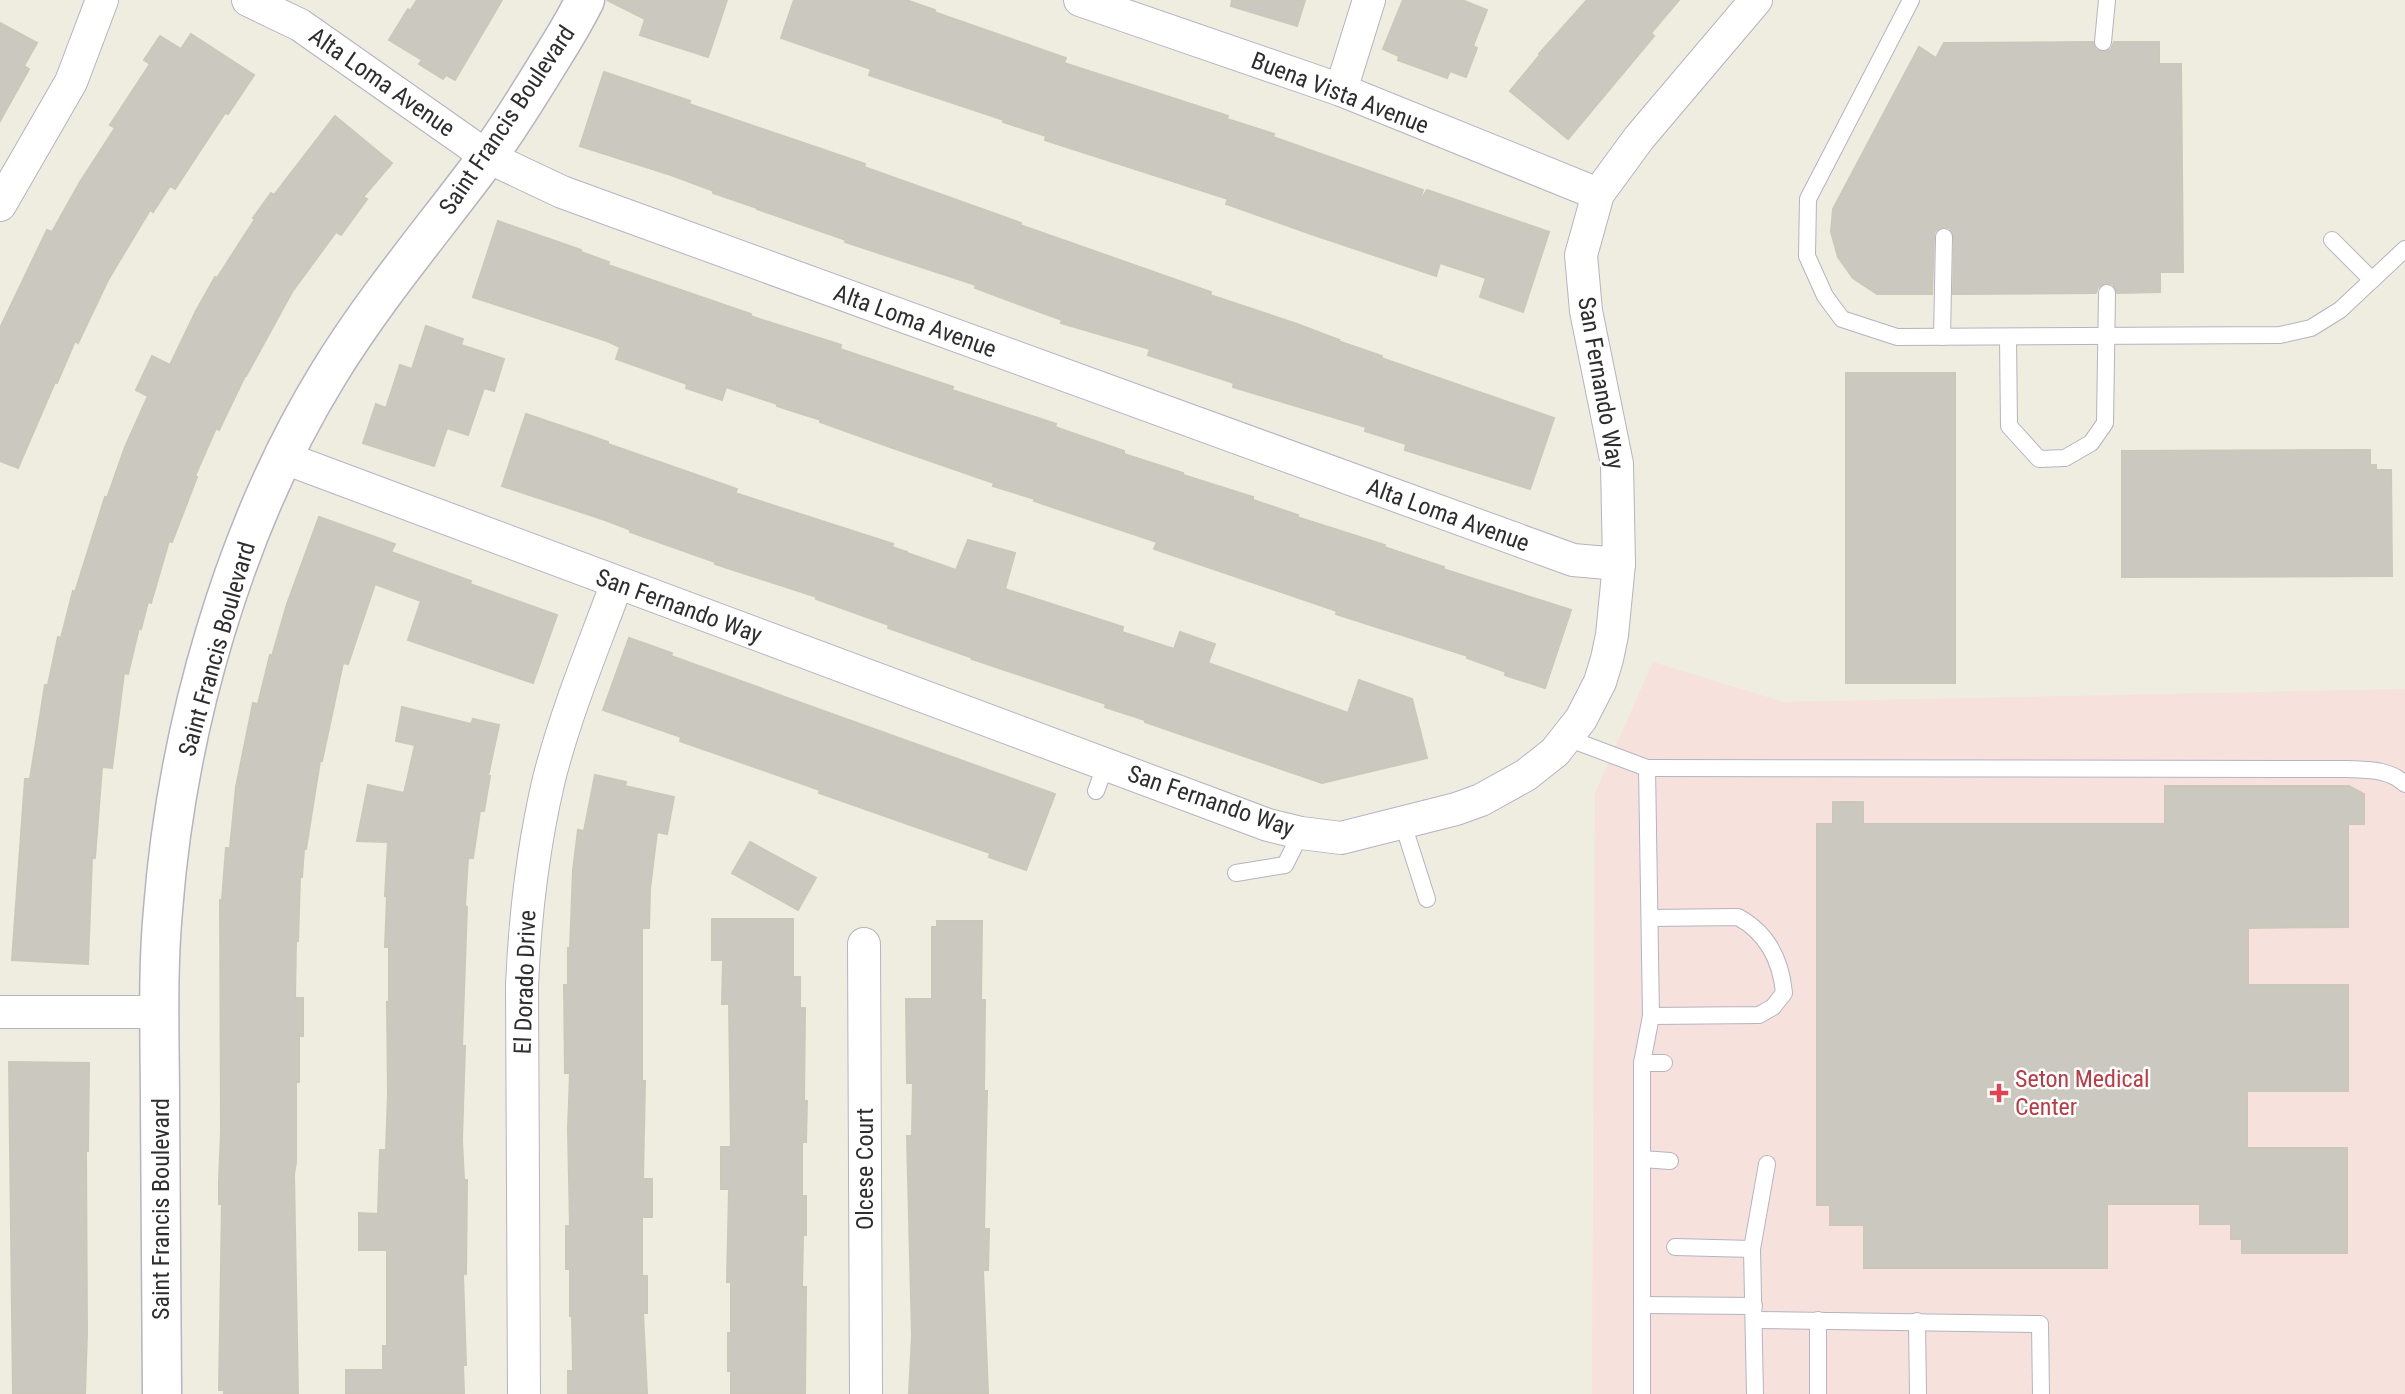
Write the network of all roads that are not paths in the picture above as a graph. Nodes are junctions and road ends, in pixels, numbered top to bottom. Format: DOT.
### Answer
graph roads {
  1 [pos="102,0"];
  2 [pos="248,0"];
  3 [pos="585,0"];
  4 [pos="1080,0"];
  5 [pos="1369,0"];
  6 [pos="1756,0"];
  7 [pos="1911,0"];
  8 [pos="2107,0"];
  9 [pos="2103,42"];
  10 [pos="1341,90"];
  11 [pos="488,157"];
  12 [pos="1598,194"];
  13 [pos="0,205"];
  14 [pos="1944,237"];
  15 [pos="2332,240"];
  16 [pos="2405,249"];
  17 [pos="2372,280"];
  18 [pos="2107,293"];
  19 [pos="2106,336"];
  20 [pos="1942,337"];
  21 [pos="2008,337"];
  22 [pos="282,457"];
  23 [pos="1619,564"];
  24 [pos="617,583"];
  25 [pos="1567,738"];
  26 [pos="1647,768"];
  27 [pos="2405,783"];
  28 [pos="1403,824"];
  29 [pos="1301,833"];
  30 [pos="1236,873"];
  31 [pos="1427,900"];
  32 [pos="1650,918"];
  33 [pos="864,944"];
  34 [pos="0,1012"];
  35 [pos="160,1012"];
  36 [pos="1651,1016"];
  37 [pos="1642,1063"];
  38 [pos="1664,1063"];
  39 [pos="1642,1159"];
  40 [pos="1670,1161"];
  41 [pos="1767,1164"];
  42 [pos="1675,1247"];
  43 [pos="1752,1249"];
  44 [pos="1642,1305"];
  45 [pos="1754,1313"];
  46 [pos="1818,1320"];
  47 [pos="1917,1321"];
  48 [pos="162,1394"];
  49 [pos="524,1394"];
  50 [pos="866,1394"];
  51 [pos="1642,1394"];
  52 [pos="1755,1394"];
  53 [pos="1818,1394"];
  54 [pos="1918,1394"];
  55 [pos="2041,1394"];
  1 -- 13 [label="street"];
  2 -- 11 [label="street, Alta Loma Avenue"];
  3 -- 11 [label="street, Saint Francis Boulevard"];
  4 -- 10 [label="street, Buena Vista Avenue"];
  5 -- 10 [label="street"];
  6 -- 12 [label="street, San Fernando Way"];
  7 -- 20 [label="lane"];
  8 -- 9 [label="lane"];
  10 -- 12 [label="street, Buena Vista Avenue"];
  11 -- 22 [label="street, Saint Francis Boulevard"];
  11 -- 23 [label="street, Alta Loma Avenue"];
  12 -- 23 [label="street, San Fernando Way"];
  14 -- 20 [label="lane"];
  15 -- 17 [label="lane"];
  16 -- 17 [label="lane"];
  17 -- 19 [label="lane"];
  18 -- 19 [label="lane"];
  19 -- 21 [label="lane"];
  19 -- 21 [label="lane"];
  20 -- 21 [label="lane"];
  22 -- 24 [label="street, San Fernando Way"];
  22 -- 35 [label="street, Saint Francis Boulevard"];
  23 -- 25 [label="street, San Fernando Way"];
  24 -- 29 [label="street, San Fernando Way"];
  24 -- 49 [label="street, El Dorado Drive"];
  25 -- 26 [label="lane"];
  25 -- 28 [label="street, San Fernando Way"];
  26 -- 27 [label="lane"];
  26 -- 32 [label="lane"];
  28 -- 29 [label="street, San Fernando Way"];
  28 -- 31 [label="lane"];
  29 -- 30 [label="lane"];
  32 -- 36 [label="lane"];
  32 -- 36 [label="lane"];
  33 -- 50 [label="street, Olcese Court"];
  34 -- 35 [label="street"];
  35 -- 48 [label="street, Saint Francis Boulevard"];
  36 -- 37 [label="lane"];
  37 -- 38 [label="lane"];
  37 -- 39 [label="lane"];
  39 -- 40 [label="lane"];
  39 -- 44 [label="lane"];
  41 -- 43 [label="lane"];
  42 -- 43 [label="lane"];
  43 -- 45 [label="lane"];
  44 -- 45 [label="lane"];
  44 -- 51 [label="lane"];
  45 -- 46 [label="lane"];
  45 -- 52 [label="lane"];
  46 -- 47 [label="lane"];
  46 -- 53 [label="lane"];
  47 -- 54 [label="lane"];
  47 -- 55 [label="lane"];
}
